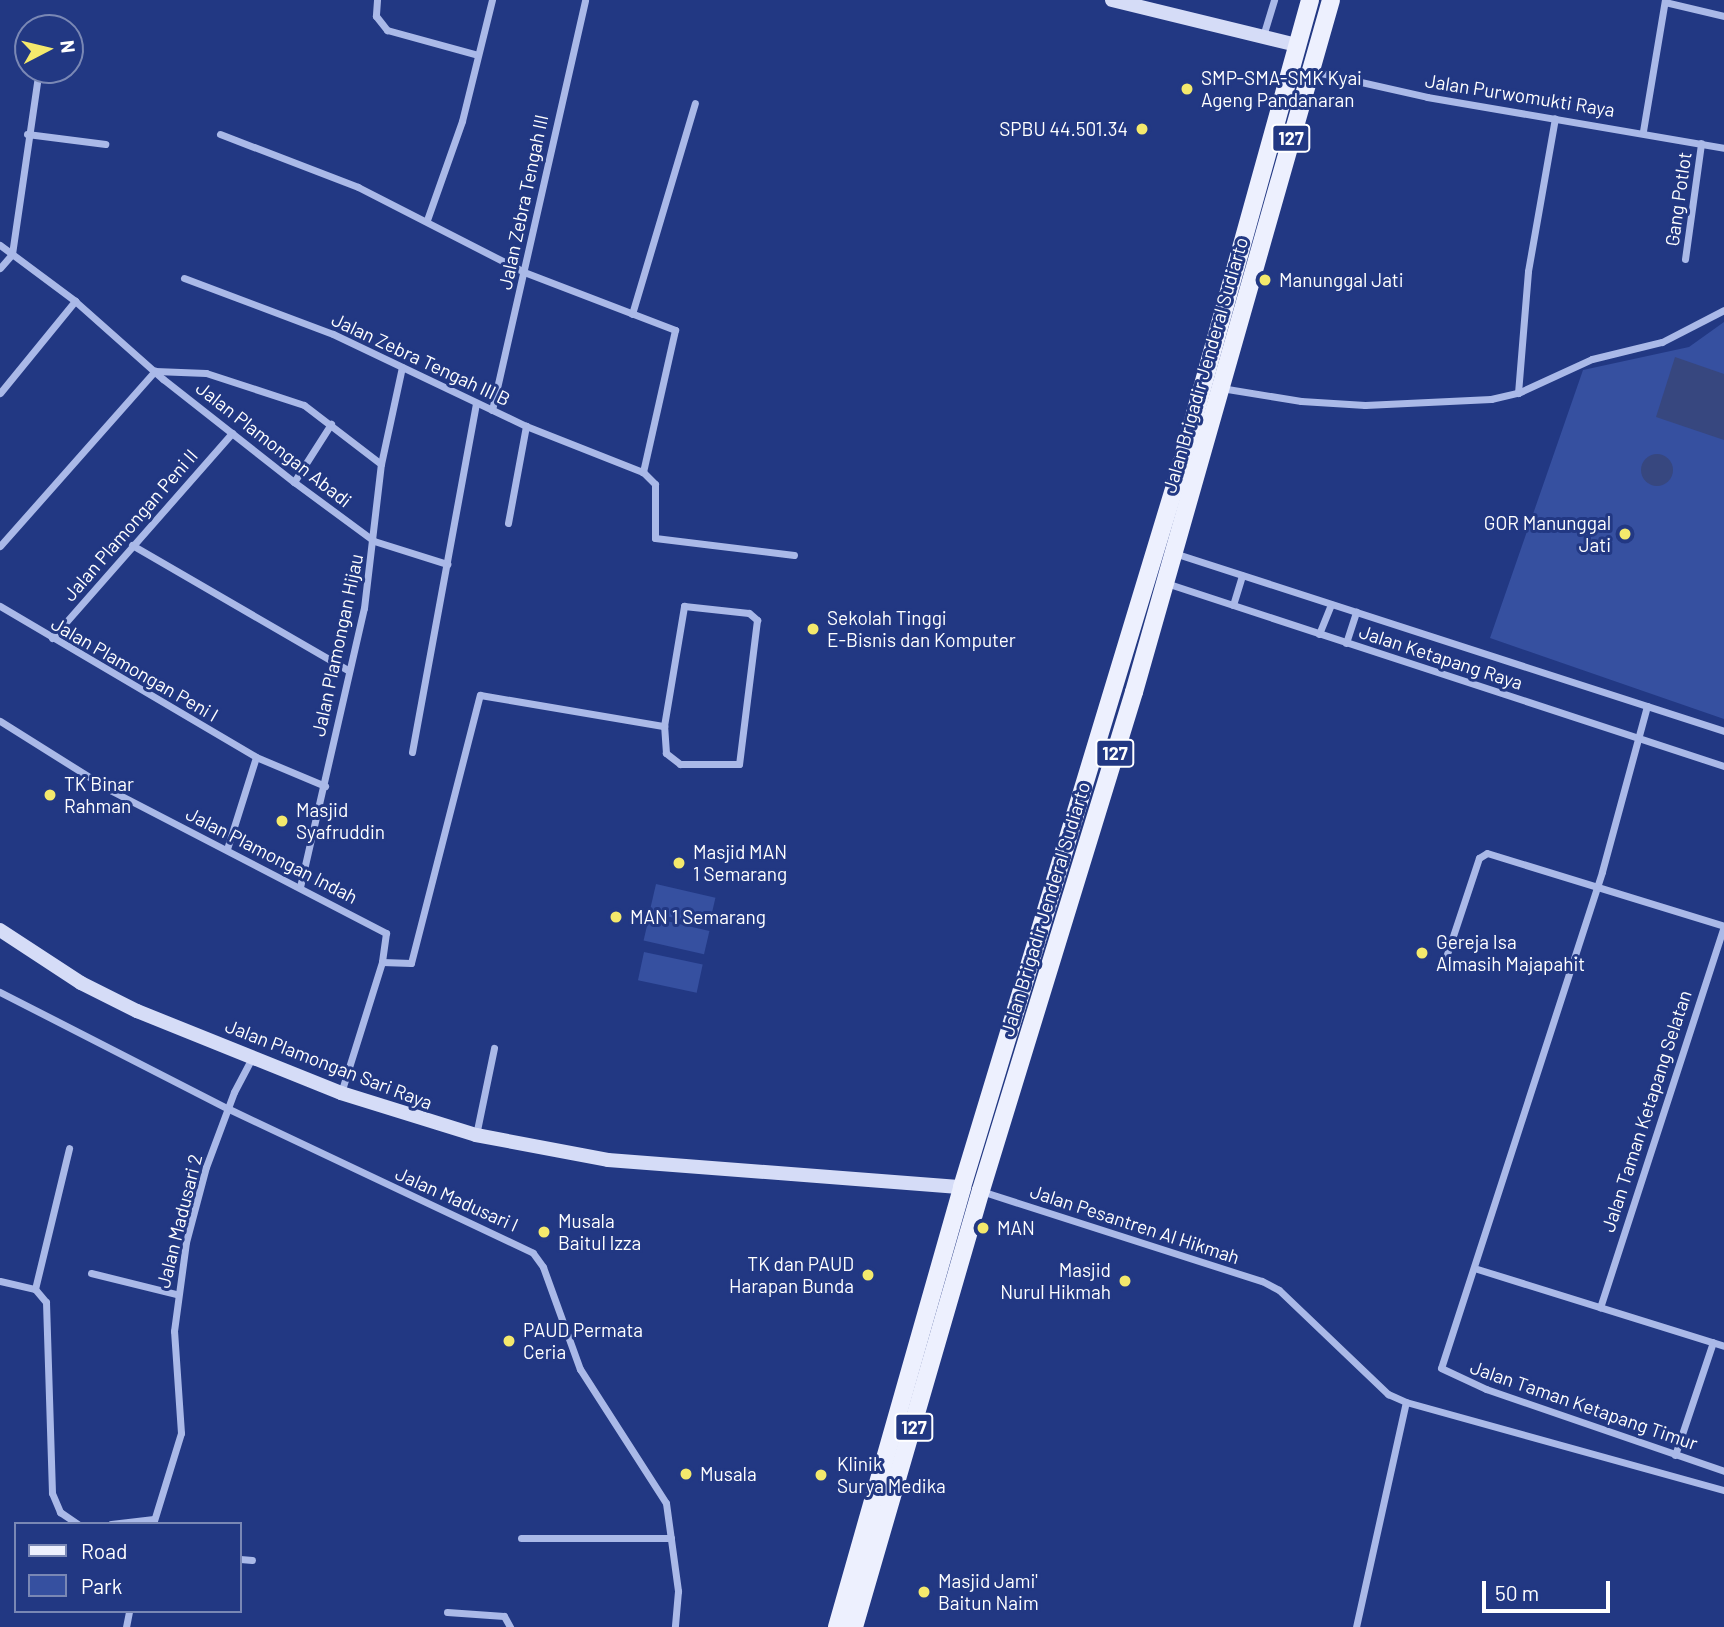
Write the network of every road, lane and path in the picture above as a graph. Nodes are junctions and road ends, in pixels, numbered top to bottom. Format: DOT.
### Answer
graph roads {
  1 [pos="377,0"];
  2 [pos="492,0"];
  3 [pos="585,0"];
  4 [pos="1112,0"];
  5 [pos="1274,0"];
  6 [pos="1310,0"];
  7 [pos="1331,0"];
  8 [pos="1665,1"];
  9 [pos="1724,16"];
  10 [pos="1262,38"];
  11 [pos="1296,45"];
  12 [pos="478,55"];
  13 [pos="1311,71"];
  14 [pos="36,84"];
  15 [pos="695,103"];
  16 [pos="1555,118"];
  17 [pos="1643,131"];
  18 [pos="27,134"];
  19 [pos="220,134"];
  20 [pos="1701,143"];
  21 [pos="105,144"];
  22 [pos="1724,148"];
  23 [pos="427,220"];
  24 [pos="0,245"];
  25 [pos="12,254"];
  26 [pos="1685,259"];
  27 [pos="0,268"];
  28 [pos="524,272"];
  29 [pos="184,278"];
  30 [pos="75,301"];
  31 [pos="1724,310"];
  32 [pos="632,314"];
  33 [pos="402,367"];
  34 [pos="155,371"];
  35 [pos="1220,388"];
  36 [pos="0,393"];
  37 [pos="1518,393"];
  38 [pos="476,404"];
  39 [pos="492,410"];
  40 [pos="331,424"];
  41 [pos="526,426"];
  42 [pos="232,433"];
  43 [pos="381,464"];
  44 [pos="643,472"];
  45 [pos="294,482"];
  46 [pos="508,523"];
  47 [pos="374,541"];
  48 [pos="132,545"];
  49 [pos="0,546"];
  50 [pos="1165,550"];
  51 [pos="794,555"];
  52 [pos="447,564"];
  53 [pos="1242,575"];
  54 [pos="1156,580"];
  55 [pos="1331,604"];
  56 [pos="1233,605"];
  57 [pos="0,606"];
  58 [pos="1356,612"];
  59 [pos="1319,634"];
  60 [pos="52,638"];
  61 [pos="1346,643"];
  62 [pos="348,670"];
  63 [pos="1647,706"];
  64 [pos="0,721"];
  65 [pos="664,726"];
  66 [pos="1724,731"];
  67 [pos="1638,739"];
  68 [pos="412,752"];
  69 [pos="256,757"];
  70 [pos="1724,766"];
  71 [pos="325,786"];
  72 [pos="227,849"];
  73 [pos="300,887"];
  74 [pos="1597,887"];
  75 [pos="1724,926"];
  76 [pos="0,930"];
  77 [pos="382,962"];
  78 [pos="1443,966"];
  79 [pos="0,992"];
  80 [pos="494,1048"];
  81 [pos="253,1056"];
  82 [pos="341,1093"];
  83 [pos="229,1108"];
  84 [pos="476,1135"];
  85 [pos="69,1148"];
  86 [pos="962,1186"];
  87 [pos="981,1191"];
  88 [pos="1474,1268"];
  89 [pos="91,1273"];
  90 [pos="0,1281"];
  91 [pos="35,1289"];
  92 [pos="176,1294"];
  93 [pos="1600,1307"];
  94 [pos="1713,1342"];
  95 [pos="1724,1346"];
  96 [pos="1406,1402"];
  97 [pos="1675,1455"];
  98 [pos="1724,1471"];
  99 [pos="1724,1490"];
  100 [pos="154,1521"];
  101 [pos="75,1522"];
  102 [pos="521,1538"];
  103 [pos="671,1538"];
  104 [pos="242,1559"];
  105 [pos="252,1560"];
  106 [pos="447,1612"];
  107 [pos="510,1627"];
  108 [pos="675,1627"];
  109 [pos="837,1627"];
  110 [pos="854,1627"];
  111 [pos="1356,1627"];
  1 -- 12 [label="street"];
  2 -- 12 [label="street"];
  3 -- 28 [label="street, Jalan Zebra Tengah III"];
  4 -- 10 [label="street"];
  5 -- 10 [label="street"];
  6 -- 11 [label="main road, Jalan Brigadir Jenderal Sudiarto / 127"];
  7 -- 13 [label="main road, Jalan Brigadir Jenderal Sudiarto / 127"];
  8 -- 9 [label="street"];
  8 -- 17 [label="street"];
  10 -- 11 [label="street"];
  11 -- 50 [label="main road, Jalan Brigadir Jenderal Sudiarto / 127"];
  12 -- 23 [label="street"];
  13 -- 16 [label="street, Jalan Purwomukti Raya"];
  13 -- 35 [label="main road, Jalan Brigadir Jenderal Sudiarto / 127"];
  14 -- 18 [label="street"];
  15 -- 32 [label="street"];
  16 -- 17 [label="street, Jalan Purwomukti Raya"];
  16 -- 37 [label="street"];
  17 -- 20 [label="street, Jalan Purwomukti Raya"];
  18 -- 21 [label="street"];
  18 -- 25 [label="street"];
  19 -- 23 [label="street"];
  20 -- 22 [label="street, Jalan Purwomukti Raya"];
  20 -- 26 [label="street, Gang Potlot"];
  23 -- 28 [label="street"];
  24 -- 25 [label="street, Jalan Plamongan Abadi"];
  25 -- 27 [label="street"];
  25 -- 30 [label="street, Jalan Plamongan Abadi"];
  28 -- 32 [label="street"];
  28 -- 39 [label="street, Jalan Zebra Tengah III"];
  29 -- 33 [label="street, Jalan Zebra Tengah III B"];
  30 -- 34 [label="street, Jalan Plamongan Abadi"];
  30 -- 36 [label="street"];
  31 -- 37 [label="street"];
  32 -- 44 [label="street"];
  33 -- 38 [label="street, Jalan Zebra Tengah III B"];
  33 -- 43 [label="street, Jalan Plamongan Hijau"];
  34 -- 40 [label="street, Jalan Plamongan Abadi"];
  34 -- 42 [label="street, Jalan Plamongan Abadi"];
  34 -- 49 [label="street"];
  35 -- 37 [label="street"];
  35 -- 50 [label="main road, Jalan Brigadir Jenderal Sudiarto / 127"];
  38 -- 39 [label="street, Jalan Zebra Tengah III B"];
  38 -- 52 [label="street"];
  39 -- 41 [label="street, Jalan Zebra Tengah III B"];
  40 -- 43 [label="street, Jalan Plamongan Abadi"];
  40 -- 45 [label="street"];
  41 -- 44 [label="street, Jalan Zebra Tengah III B"];
  41 -- 46 [label="street"];
  42 -- 45 [label="street, Jalan Plamongan Abadi"];
  42 -- 48 [label="street, Jalan Plamongan Peni II"];
  43 -- 47 [label="street, Jalan Plamongan Hijau"];
  44 -- 51 [label="street"];
  45 -- 47 [label="street, Jalan Plamongan Abadi"];
  47 -- 52 [label="street, Jalan Plamongan Abadi"];
  47 -- 62 [label="street, Jalan Plamongan Hijau"];
  48 -- 60 [label="street, Jalan Plamongan Peni II"];
  48 -- 62 [label="street"];
  50 -- 53 [label="street, Jalan Ketapang Raya"];
  50 -- 54 [label="main road, Jalan Brigadir Jenderal Sudiarto / 127"];
  52 -- 68 [label="street"];
  53 -- 55 [label="street, Jalan Ketapang Raya"];
  53 -- 56 [label="street"];
  54 -- 56 [label="street, Jalan Ketapang Raya"];
  54 -- 86 [label="main road, Jalan Brigadir Jenderal Sudiarto / 127"];
  54 -- 87 [label="main road, Jalan Brigadir Jenderal Sudiarto / 127"];
  55 -- 58 [label="street, Jalan Ketapang Raya"];
  55 -- 59 [label="street"];
  56 -- 59 [label="street, Jalan Ketapang Raya"];
  57 -- 60 [label="street, Jalan Plamongan Peni I"];
  58 -- 61 [label="street"];
  58 -- 63 [label="street, Jalan Ketapang Raya"];
  59 -- 61 [label="street, Jalan Ketapang Raya"];
  60 -- 69 [label="street, Jalan Plamongan Peni I"];
  61 -- 67 [label="street, Jalan Ketapang Raya"];
  62 -- 71 [label="street, Jalan Plamongan Hijau"];
  63 -- 66 [label="street, Jalan Ketapang Raya"];
  63 -- 67 [label="street"];
  64 -- 72 [label="street, Jalan Plamongan Indah"];
  65 -- 65 [label="street"];
  65 -- 77 [label="street"];
  67 -- 70 [label="street, Jalan Ketapang Raya"];
  67 -- 74 [label="street"];
  69 -- 71 [label="street, Jalan Plamongan Peni I"];
  69 -- 72 [label="street"];
  71 -- 73 [label="street, Jalan Plamongan Hijau"];
  72 -- 73 [label="street, Jalan Plamongan Indah"];
  73 -- 77 [label="street, Jalan Plamongan Indah"];
  74 -- 75 [label="street"];
  74 -- 78 [label="street"];
  74 -- 88 [label="street"];
  75 -- 93 [label="street, Jalan Taman Ketapang Selatan"];
  76 -- 81 [label="street, Jalan Plamongan Sari Raya"];
  77 -- 82 [label="street, Jalan Plamongan Indah"];
  79 -- 83 [label="street, Jalan Madusari I"];
  80 -- 84 [label="street"];
  81 -- 82 [label="street, Jalan Plamongan Sari Raya"];
  81 -- 83 [label="street, Jalan Madusari 2"];
  82 -- 84 [label="street, Jalan Plamongan Sari Raya"];
  83 -- 92 [label="street, Jalan Madusari 2"];
  83 -- 103 [label="street, Jalan Madusari I"];
  84 -- 86 [label="street, Jalan Plamongan Sari Raya"];
  85 -- 91 [label="street"];
  86 -- 109 [label="main road, Jalan Brigadir Jenderal Sudiarto / 127"];
  87 -- 96 [label="street, Jalan Pesantren Al Hikmah"];
  87 -- 110 [label="main road, Jalan Brigadir Jenderal Sudiarto / 127"];
  88 -- 93 [label="street"];
  88 -- 97 [label="street, Jalan Taman Ketapang Timur"];
  89 -- 92 [label="street"];
  90 -- 91 [label="street"];
  91 -- 101 [label="street"];
  92 -- 100 [label="street, Jalan Madusari 2"];
  93 -- 94 [label="street"];
  94 -- 95 [label="street"];
  94 -- 97 [label="street"];
  96 -- 99 [label="street, Jalan Pesantren Al Hikmah"];
  96 -- 111 [label="street"];
  97 -- 98 [label="street, Jalan Taman Ketapang Timur"];
  102 -- 103 [label="street"];
  103 -- 108 [label="street, Jalan Madusari I"];
  104 -- 105 [label="street"];
  106 -- 107 [label="street"];
}
